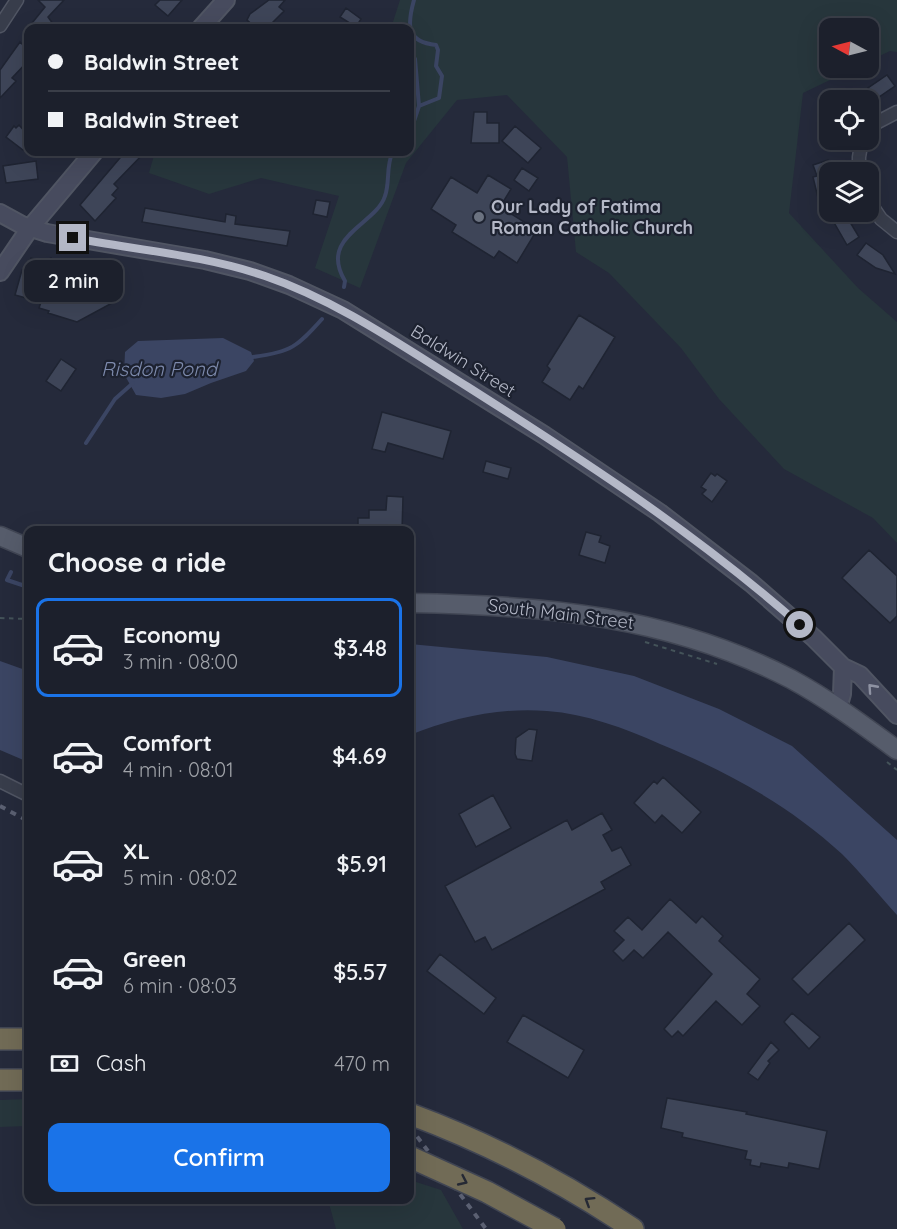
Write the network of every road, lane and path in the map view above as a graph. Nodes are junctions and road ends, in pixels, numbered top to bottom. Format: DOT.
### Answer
graph roads {
  1 [pos="17,0"];
  2 [pos="226,0"];
  3 [pos="205,24"];
  4 [pos="0,26"];
  5 [pos="897,112"];
  6 [pos="879,121"];
  7 [pos="91,156"];
  8 [pos="0,213"];
  9 [pos="879,216"];
  10 [pos="30,228"];
  11 [pos="897,232"];
  12 [pos="0,272"];
  13 [pos="0,537"];
  14 [pos="24,546"];
  15 [pos="414,603"];
  16 [pos="0,618"];
  17 [pos="24,619"];
  18 [pos="644,642"];
  19 [pos="718,665"];
  20 [pos="843,668"];
  21 [pos="838,708"];
  22 [pos="897,715"];
  23 [pos="892,756"];
  24 [pos="897,770"];
  25 [pos="0,781"];
  26 [pos="24,793"];
  27 [pos="0,1039"];
  28 [pos="24,1039"];
  29 [pos="0,1080"];
  30 [pos="24,1080"];
  31 [pos="414,1116"];
  32 [pos="414,1159"];
  33 [pos="555,1229"];
  34 [pos="633,1229"];
  1 -- 4 [label="street"];
  2 -- 3 [label="main road"];
  5 -- 6 [label="street"];
  7 -- 10 [label="main road"];
  8 -- 10 [label="main road, Baldwin Street"];
  9 -- 11 [label="street"];
  10 -- 12 [label="main road"];
  10 -- 20 [label="main road, Baldwin Street"];
  13 -- 14 [label="main road"];
  15 -- 21 [label="main road, South Main Street"];
  16 -- 17 [label="path"];
  18 -- 19 [label="path"];
  20 -- 21 [label="main road"];
  22 -- 20 [label="main road, Baldwin Street, one-way"];
  21 -- 23 [label="main road, South Main Street"];
  23 -- 24 [label="path"];
  25 -- 26 [label="street"];
  27 -- 28 [label="highway"];
  29 -- 30 [label="highway"];
  34 -- 31 [label="highway, one-way"];
  32 -- 33 [label="highway, one-way, bridge"];
}
